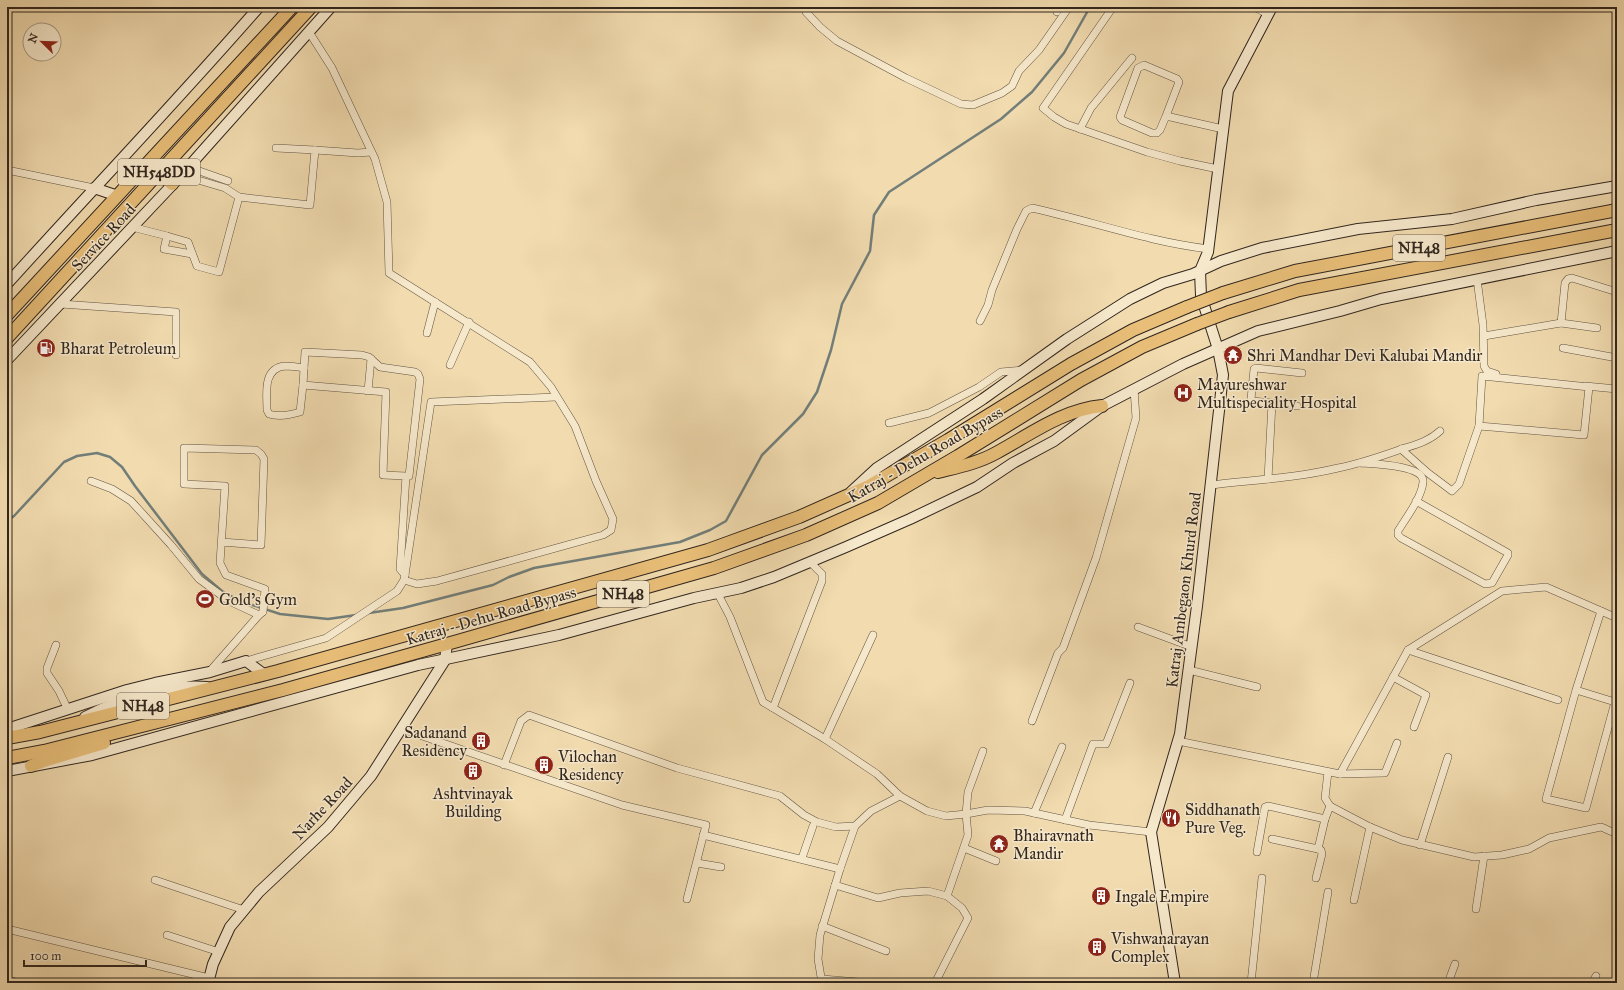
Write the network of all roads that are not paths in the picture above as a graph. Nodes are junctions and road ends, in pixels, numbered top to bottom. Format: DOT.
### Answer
graph roads {
  1 [pos="259,7"];
  2 [pos="292,7"];
  3 [pos="312,7"];
  4 [pos="332,7"];
  5 [pos="804,7"];
  6 [pos="1069,7"];
  7 [pos="1113,7"];
  8 [pos="1254,7"];
  9 [pos="1270,11"];
  10 [pos="309,32"];
  11 [pos="1132,58"];
  12 [pos="1166,116"];
  13 [pos="1080,129"];
  14 [pos="1223,129"];
  15 [pos="276,148"];
  16 [pos="315,150"];
  17 [pos="371,152"];
  18 [pos="188,167"];
  19 [pos="1218,169"];
  20 [pos="7,170"];
  21 [pos="159,172"];
  22 [pos="228,180"];
  23 [pos="174,183"];
  24 [pos="1617,186"];
  25 [pos="94,188"];
  26 [pos="118,196"];
  27 [pos="239,197"];
  28 [pos="1617,210"];
  29 [pos="132,227"];
  30 [pos="1617,230"];
  31 [pos="167,236"];
  32 [pos="1209,249"];
  33 [pos="1617,251"];
  34 [pos="192,254"];
  35 [pos="1200,271"];
  36 [pos="1478,279"];
  37 [pos="7,284"];
  38 [pos="1617,292"];
  39 [pos="435,302"];
  40 [pos="61,304"];
  41 [pos="7,315"];
  42 [pos="980,321"];
  43 [pos="469,322"];
  44 [pos="1561,323"];
  45 [pos="1597,328"];
  46 [pos="427,333"];
  47 [pos="1484,336"];
  48 [pos="7,338"];
  49 [pos="1563,348"];
  50 [pos="1218,349"];
  51 [pos="176,355"];
  52 [pos="1617,358"];
  53 [pos="371,359"];
  54 [pos="7,360"];
  55 [pos="450,366"];
  56 [pos="304,368"];
  57 [pos="1023,370"];
  58 [pos="1302,373"];
  59 [pos="303,384"];
  60 [pos="1589,387"];
  61 [pos="1134,389"];
  62 [pos="1617,389"];
  63 [pos="368,391"];
  64 [pos="556,397"];
  65 [pos="1272,403"];
  66 [pos="1102,406"];
  67 [pos="1297,406"];
  68 [pos="889,423"];
  69 [pos="1479,426"];
  70 [pos="1440,431"];
  71 [pos="1401,449"];
  72 [pos="1360,463"];
  73 [pos="928,474"];
  74 [pos="406,476"];
  75 [pos="1268,479"];
  76 [pos="91,480"];
  77 [pos="1211,485"];
  78 [pos="848,495"];
  79 [pos="1416,501"];
  80 [pos="221,542"];
  81 [pos="810,562"];
  82 [pos="404,578"];
  83 [pos="718,594"];
  84 [pos="1601,611"];
  85 [pos="261,614"];
  86 [pos="1617,616"];
  87 [pos="1138,628"];
  88 [pos="873,635"];
  89 [pos="446,644"];
  90 [pos="56,645"];
  91 [pos="1192,647"];
  92 [pos="1408,650"];
  93 [pos="445,660"];
  94 [pos="246,661"];
  95 [pos="1188,670"];
  96 [pos="210,672"];
  97 [pos="265,675"];
  98 [pos="1393,678"];
  99 [pos="1130,682"];
  100 [pos="1257,687"];
  101 [pos="213,688"];
  102 [pos="1576,690"];
  103 [pos="134,692"];
  104 [pos="1558,700"];
  105 [pos="772,708"];
  106 [pos="68,710"];
  107 [pos="1032,721"];
  108 [pos="72,724"];
  109 [pos="143,726"];
  110 [pos="1414,727"];
  111 [pos="7,729"];
  112 [pos="402,729"];
  113 [pos="7,738"];
  114 [pos="825,739"];
  115 [pos="1178,741"];
  116 [pos="1397,743"];
  117 [pos="1062,747"];
  118 [pos="983,751"];
  119 [pos="1448,757"];
  120 [pos="7,758"];
  121 [pos="504,765"];
  122 [pos="31,766"];
  123 [pos="7,772"];
  124 [pos="1328,772"];
  125 [pos="1340,774"];
  126 [pos="900,796"];
  127 [pos="1330,806"];
  128 [pos="1034,813"];
  129 [pos="966,814"];
  130 [pos="1065,820"];
  131 [pos="1325,820"];
  132 [pos="813,826"];
  133 [pos="855,826"];
  134 [pos="1370,827"];
  135 [pos="1152,832"];
  136 [pos="1617,832"];
  137 [pos="703,835"];
  138 [pos="1272,839"];
  139 [pos="1420,845"];
  140 [pos="964,848"];
  141 [pos="1318,849"];
  142 [pos="1257,852"];
  143 [pos="1484,856"];
  144 [pos="802,858"];
  145 [pos="996,861"];
  146 [pos="697,863"];
  147 [pos="721,868"];
  148 [pos="840,868"];
  149 [pos="1262,878"];
  150 [pos="1316,878"];
  151 [pos="155,880"];
  152 [pos="835,885"];
  153 [pos="1328,892"];
  154 [pos="947,896"];
  155 [pos="687,899"];
  156 [pos="1354,900"];
  157 [pos="1476,908"];
  158 [pos="244,910"];
  159 [pos="822,926"];
  160 [pos="7,929"];
  161 [pos="167,935"];
  162 [pos="886,951"];
  163 [pos="219,952"];
  164 [pos="1455,964"];
  165 [pos="1596,976"];
  166 [pos="7,980"];
  167 [pos="208,980"];
  168 [pos="822,981"];
  169 [pos="20,983"];
  170 [pos="870,983"];
  171 [pos="935,983"];
  172 [pos="1175,983"];
  173 [pos="1251,983"];
  174 [pos="1313,983"];
  175 [pos="1448,983"];
  176 [pos="1592,983"];
  1 -- 25 [label="street"];
  2 -- 26 [label="highway, NH548DD"];
  3 -- 21 [label="highway, NH548DD"];
  4 -- 10 [label="street, Service Road"];
  5 -- 6 [label="street"];
  7 -- 13 [label="street"];
  8 -- 9 [label="street"];
  9 -- 14 [label="street"];
  10 -- 17 [label="street"];
  10 -- 18 [label="street, Service Road"];
  11 -- 13 [label="street"];
  12 -- 12 [label="street"];
  12 -- 14 [label="street"];
  13 -- 19 [label="street"];
  14 -- 19 [label="street"];
  15 -- 16 [label="street"];
  16 -- 17 [label="street"];
  16 -- 27 [label="street"];
  17 -- 39 [label="street"];
  18 -- 22 [label="street"];
  18 -- 23 [label="street, Service Road"];
  19 -- 32 [label="street"];
  20 -- 25 [label="street"];
  21 -- 23 [label="highway"];
  21 -- 48 [label="highway, NH548DD"];
  23 -- 27 [label="street"];
  23 -- 29 [label="street, Service Road"];
  24 -- 35 [label="street"];
  25 -- 26 [label="street"];
  25 -- 37 [label="street"];
  26 -- 41 [label="highway, NH548DD"];
  27 -- 34 [label="street"];
  28 -- 78 [label="highway, Katraj - Dehu Road Bypass / NH48, bridge"];
  29 -- 31 [label="street"];
  29 -- 40 [label="street, Service Road"];
  30 -- 73 [label="highway, Katraj - Dehu Road Bypass / NH48, bridge"];
  31 -- 34 [label="street"];
  31 -- 34 [label="street"];
  32 -- 35 [label="street"];
  32 -- 42 [label="street"];
  33 -- 36 [label="street"];
  35 -- 50 [label="street, Katraj Ambegaon Khurd Road"];
  35 -- 57 [label="street"];
  36 -- 47 [label="street"];
  36 -- 50 [label="street"];
  38 -- 44 [label="street"];
  39 -- 43 [label="street"];
  39 -- 46 [label="street"];
  40 -- 51 [label="street"];
  40 -- 54 [label="street, Service Road"];
  43 -- 55 [label="street"];
  43 -- 64 [label="street"];
  44 -- 45 [label="street"];
  44 -- 47 [label="street"];
  47 -- 60 [label="street"];
  49 -- 52 [label="street"];
  50 -- 61 [label="street"];
  50 -- 77 [label="street, Katraj Ambegaon Khurd Road"];
  53 -- 56 [label="street"];
  53 -- 63 [label="street"];
  53 -- 74 [label="street"];
  56 -- 59 [label="street"];
  56 -- 59 [label="street"];
  57 -- 68 [label="street"];
  57 -- 78 [label="street"];
  58 -- 65 [label="street"];
  59 -- 63 [label="street"];
  60 -- 62 [label="street"];
  60 -- 69 [label="street"];
  60 -- 69 [label="street"];
  61 -- 66 [label="street"];
  61 -- 107 [label="street"];
  63 -- 74 [label="street"];
  64 -- 82 [label="street"];
  64 -- 82 [label="street"];
  65 -- 67 [label="street"];
  65 -- 75 [label="street"];
  66 -- 73 [label="highway"];
  66 -- 81 [label="street"];
  69 -- 71 [label="street"];
  70 -- 71 [label="street"];
  71 -- 72 [label="street"];
  72 -- 75 [label="street"];
  72 -- 79 [label="street"];
  73 -- 89 [label="highway, Katraj - Dehu Road Bypass / NH48"];
  74 -- 82 [label="street"];
  75 -- 77 [label="street"];
  76 -- 85 [label="street"];
  77 -- 91 [label="street, Katraj Ambegaon Khurd Road"];
  78 -- 97 [label="highway, Katraj - Dehu Road Bypass / NH48"];
  79 -- 79 [label="street"];
  80 -- 80 [label="street"];
  80 -- 85 [label="street"];
  81 -- 83 [label="street"];
  81 -- 105 [label="street"];
  82 -- 94 [label="street"];
  83 -- 93 [label="street"];
  83 -- 105 [label="street"];
  84 -- 86 [label="street"];
  84 -- 92 [label="street"];
  84 -- 102 [label="street"];
  85 -- 96 [label="street"];
  87 -- 91 [label="street"];
  88 -- 114 [label="street"];
  89 -- 93 [label="street, Narhe Road"];
  89 -- 109 [label="highway, Katraj - Dehu Road Bypass / NH48"];
  90 -- 106 [label="street"];
  91 -- 95 [label="street, Katraj Ambegaon Khurd Road"];
  92 -- 98 [label="street"];
  92 -- 104 [label="street"];
  93 -- 112 [label="street, Narhe Road"];
  93 -- 122 [label="street"];
  94 -- 96 [label="street"];
  94 -- 97 [label="street"];
  95 -- 100 [label="street"];
  95 -- 115 [label="street, Katraj Ambegaon Khurd Road"];
  96 -- 103 [label="street"];
  97 -- 101 [label="highway, Katraj - Dehu Road Bypass / NH48"];
  98 -- 110 [label="street"];
  98 -- 125 [label="street"];
  99 -- 130 [label="street"];
  101 -- 103 [label="street"];
  101 -- 108 [label="highway, Katraj - Dehu Road Bypass / NH48"];
  102 -- 102 [label="street"];
  103 -- 106 [label="street"];
  103 -- 108 [label="street"];
  105 -- 114 [label="street"];
  106 -- 111 [label="street"];
  108 -- 113 [label="highway, Katraj - Dehu Road Bypass / NH48"];
  109 -- 120 [label="highway, Katraj - Dehu Road Bypass / NH48"];
  109 -- 122 [label="highway"];
  112 -- 121 [label="street"];
  112 -- 158 [label="street, Narhe Road"];
  114 -- 126 [label="street"];
  115 -- 124 [label="street"];
  115 -- 135 [label="street, Katraj Ambegaon Khurd Road"];
  116 -- 125 [label="street"];
  117 -- 128 [label="street"];
  118 -- 129 [label="street"];
  119 -- 139 [label="street"];
  121 -- 133 [label="street"];
  121 -- 137 [label="street"];
  122 -- 123 [label="street"];
  124 -- 125 [label="street"];
  124 -- 127 [label="street"];
  126 -- 129 [label="street"];
  126 -- 133 [label="street"];
  127 -- 131 [label="street"];
  127 -- 134 [label="street"];
  128 -- 129 [label="street"];
  128 -- 130 [label="street"];
  129 -- 140 [label="street"];
  130 -- 135 [label="street"];
  131 -- 141 [label="street"];
  131 -- 142 [label="street"];
  132 -- 144 [label="street"];
  133 -- 148 [label="street"];
  134 -- 139 [label="street"];
  134 -- 156 [label="street"];
  135 -- 172 [label="street"];
  136 -- 143 [label="street"];
  137 -- 144 [label="street"];
  137 -- 146 [label="street"];
  138 -- 141 [label="street"];
  139 -- 143 [label="street"];
  140 -- 145 [label="street"];
  140 -- 154 [label="street"];
  141 -- 150 [label="street"];
  143 -- 157 [label="street"];
  144 -- 148 [label="street"];
  146 -- 147 [label="street"];
  146 -- 155 [label="street"];
  148 -- 152 [label="street"];
  149 -- 173 [label="street"];
  151 -- 158 [label="street"];
  152 -- 154 [label="street"];
  152 -- 159 [label="street"];
  153 -- 174 [label="street"];
  154 -- 171 [label="street"];
  158 -- 163 [label="street, Narhe Road"];
  159 -- 162 [label="street"];
  159 -- 168 [label="street"];
  160 -- 167 [label="street"];
  161 -- 163 [label="street"];
  163 -- 167 [label="street, Narhe Road"];
  164 -- 175 [label="street"];
  165 -- 176 [label="street"];
  166 -- 169 [label="street"];
  168 -- 170 [label="street"];
}
